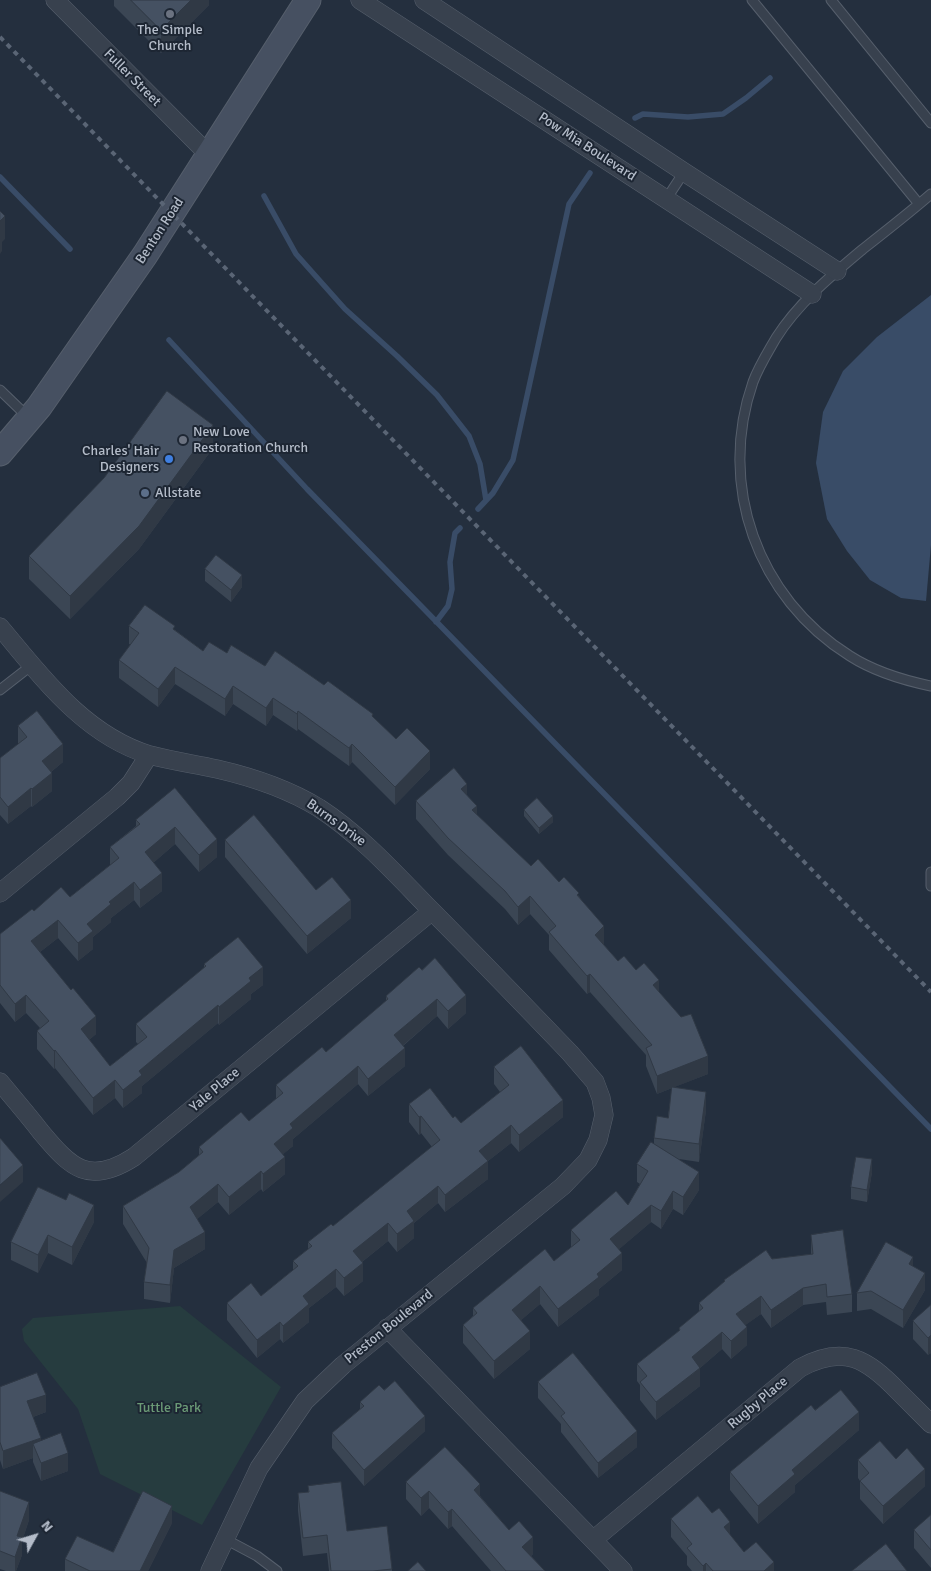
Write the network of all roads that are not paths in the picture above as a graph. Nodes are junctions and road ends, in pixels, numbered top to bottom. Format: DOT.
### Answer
graph roads {
  1 [pos="55,0"];
  2 [pos="308,0"];
  3 [pos="360,0"];
  4 [pos="424,0"];
  5 [pos="752,0"];
  6 [pos="831,0"];
  7 [pos="931,123"];
  8 [pos="209,155"];
  9 [pos="684,172"];
  10 [pos="931,194"];
  11 [pos="667,198"];
  12 [pos="919,204"];
  13 [pos="838,271"];
  14 [pos="812,294"];
  15 [pos="0,390"];
  16 [pos="29,418"];
  17 [pos="0,453"];
  18 [pos="0,626"];
  19 [pos="32,665"];
  20 [pos="931,686"];
  21 [pos="0,690"];
  22 [pos="149,755"];
  23 [pos="931,872"];
  24 [pos="931,886"];
  25 [pos="0,893"];
  26 [pos="432,911"];
  27 [pos="0,1082"];
  28 [pos="604,1115"];
  29 [pos="387,1328"];
  30 [pos="931,1424"];
  31 [pos="225,1539"];
  32 [pos="593,1540"];
  33 [pos="210,1571"];
  34 [pos="277,1571"];
  35 [pos="624,1571"];
  1 -- 8 [label="street, Fuller Street"];
  2 -- 8 [label="main road, Benton Road"];
  3 -- 11 [label="street, Pow Mia Boulevard"];
  4 -- 9 [label="street"];
  5 -- 12 [label="lane"];
  6 -- 7 [label="lane"];
  8 -- 16 [label="main road, Benton Road"];
  9 -- 11 [label="lane"];
  9 -- 13 [label="street"];
  10 -- 12 [label="lane"];
  11 -- 14 [label="street, Pow Mia Boulevard"];
  12 -- 13 [label="lane"];
  13 -- 14 [label="lane"];
  14 -- 20 [label="lane"];
  15 -- 16 [label="lane"];
  16 -- 17 [label="main road, Benton Road"];
  18 -- 19 [label="street, Burns Drive"];
  19 -- 21 [label="lane"];
  19 -- 22 [label="street, Burns Drive"];
  22 -- 25 [label="street"];
  22 -- 26 [label="street, Burns Drive"];
  23 -- 24 [label="lane"];
  26 -- 27 [label="street, Yale Place"];
  26 -- 28 [label="street, Burns Drive"];
  28 -- 29 [label="street, Preston Boulevard"];
  29 -- 31 [label="street, Preston Boulevard"];
  29 -- 32 [label="street"];
  30 -- 32 [label="street, Rugby Place"];
  31 -- 33 [label="street, Preston Boulevard"];
  31 -- 34 [label="lane"];
  32 -- 35 [label="street"];
}
